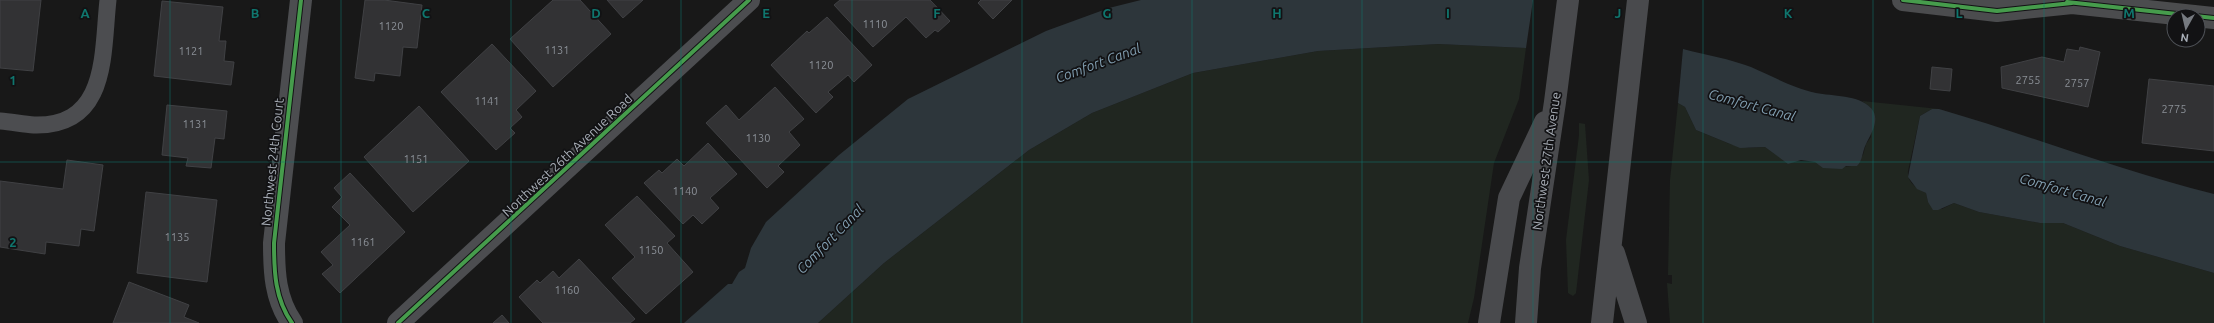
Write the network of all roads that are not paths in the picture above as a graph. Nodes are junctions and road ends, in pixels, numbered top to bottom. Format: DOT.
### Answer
graph roads {
  1 [pos="108,0"];
  2 [pos="301,0"];
  3 [pos="749,0"];
  4 [pos="1568,0"];
  5 [pos="1638,0"];
  6 [pos="1903,0"];
  7 [pos="2066,1"];
  8 [pos="2214,18"];
  9 [pos="1556,102"];
  10 [pos="0,121"];
  11 [pos="1612,246"];
  12 [pos="292,323"];
  13 [pos="398,323"];
  14 [pos="1489,323"];
  15 [pos="1526,323"];
  16 [pos="1602,323"];
  17 [pos="1636,323"];
  1 -- 10 [label="lane"];
  2 -- 12 [label="street, Northwest 24th Court"];
  3 -- 13 [label="street, Northwest 26th Avenue Road"];
  4 -- 9 [label="highway, Northwest 27th Avenue"];
  5 -- 11 [label="highway"];
  6 -- 7 [label="street"];
  7 -- 8 [label="street"];
  9 -- 14 [label="highway"];
  9 -- 15 [label="highway, Northwest 27th Avenue"];
  11 -- 16 [label="highway"];
  11 -- 17 [label="highway"];
}
